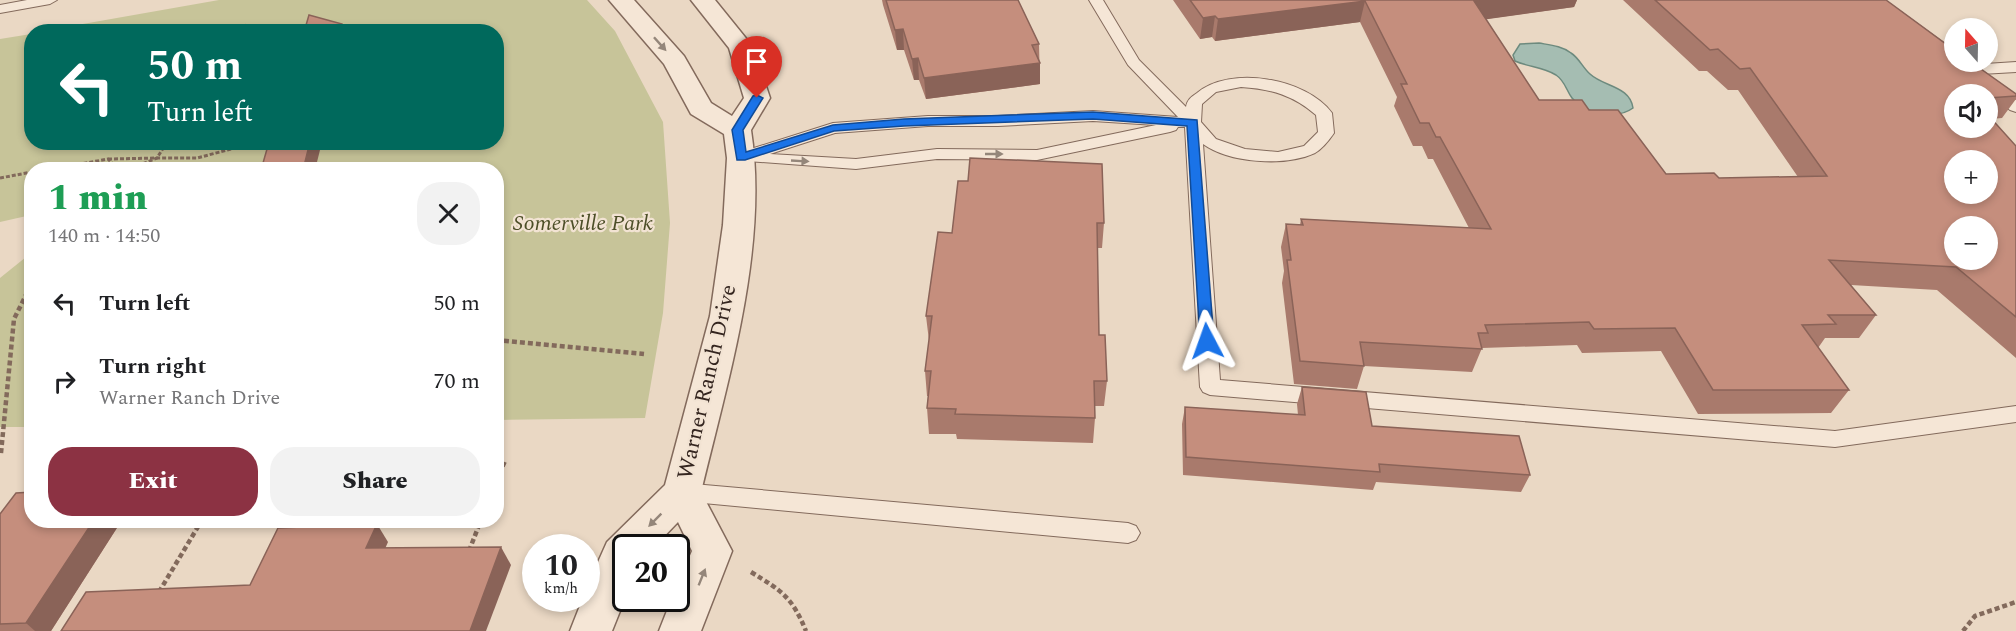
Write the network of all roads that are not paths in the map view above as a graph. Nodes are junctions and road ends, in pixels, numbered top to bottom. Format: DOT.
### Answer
graph roads {
  1 [pos="50,0"];
  2 [pos="621,0"];
  3 [pos="703,0"];
  4 [pos="1096,0"];
  5 [pos="0,9"];
  6 [pos="1998,65"];
  7 [pos="2016,67"];
  8 [pos="1970,72"];
  9 [pos="2016,107"];
  10 [pos="1193,123"];
  11 [pos="739,144"];
  12 [pos="2016,414"];
  13 [pos="682,492"];
  14 [pos="1128,533"];
  15 [pos="640,534"];
  16 [pos="612,577"];
  17 [pos="591,631"];
  18 [pos="680,631"];
  1 -- 5 [label="lane"];
  2 -- 11 [label="street, one-way"];
  3 -- 11 [label="street, Warner Ranch Drive"];
  4 -- 10 [label="lane"];
  6 -- 7 [label="lane"];
  8 -- 9 [label="lane"];
  10 -- 10 [label="lane"];
  10 -- 11 [label="lane"];
  11 -- 10 [label="lane, one-way"];
  10 -- 12 [label="lane"];
  11 -- 13 [label="street, Warner Ranch Drive"];
  13 -- 14 [label="lane"];
  13 -- 15 [label="street, Warner Ranch Drive, one-way"];
  18 -- 13 [label="street, Warner Ranch Drive, one-way"];
  16 -- 17 [label="street, Warner Ranch Drive"];
}
